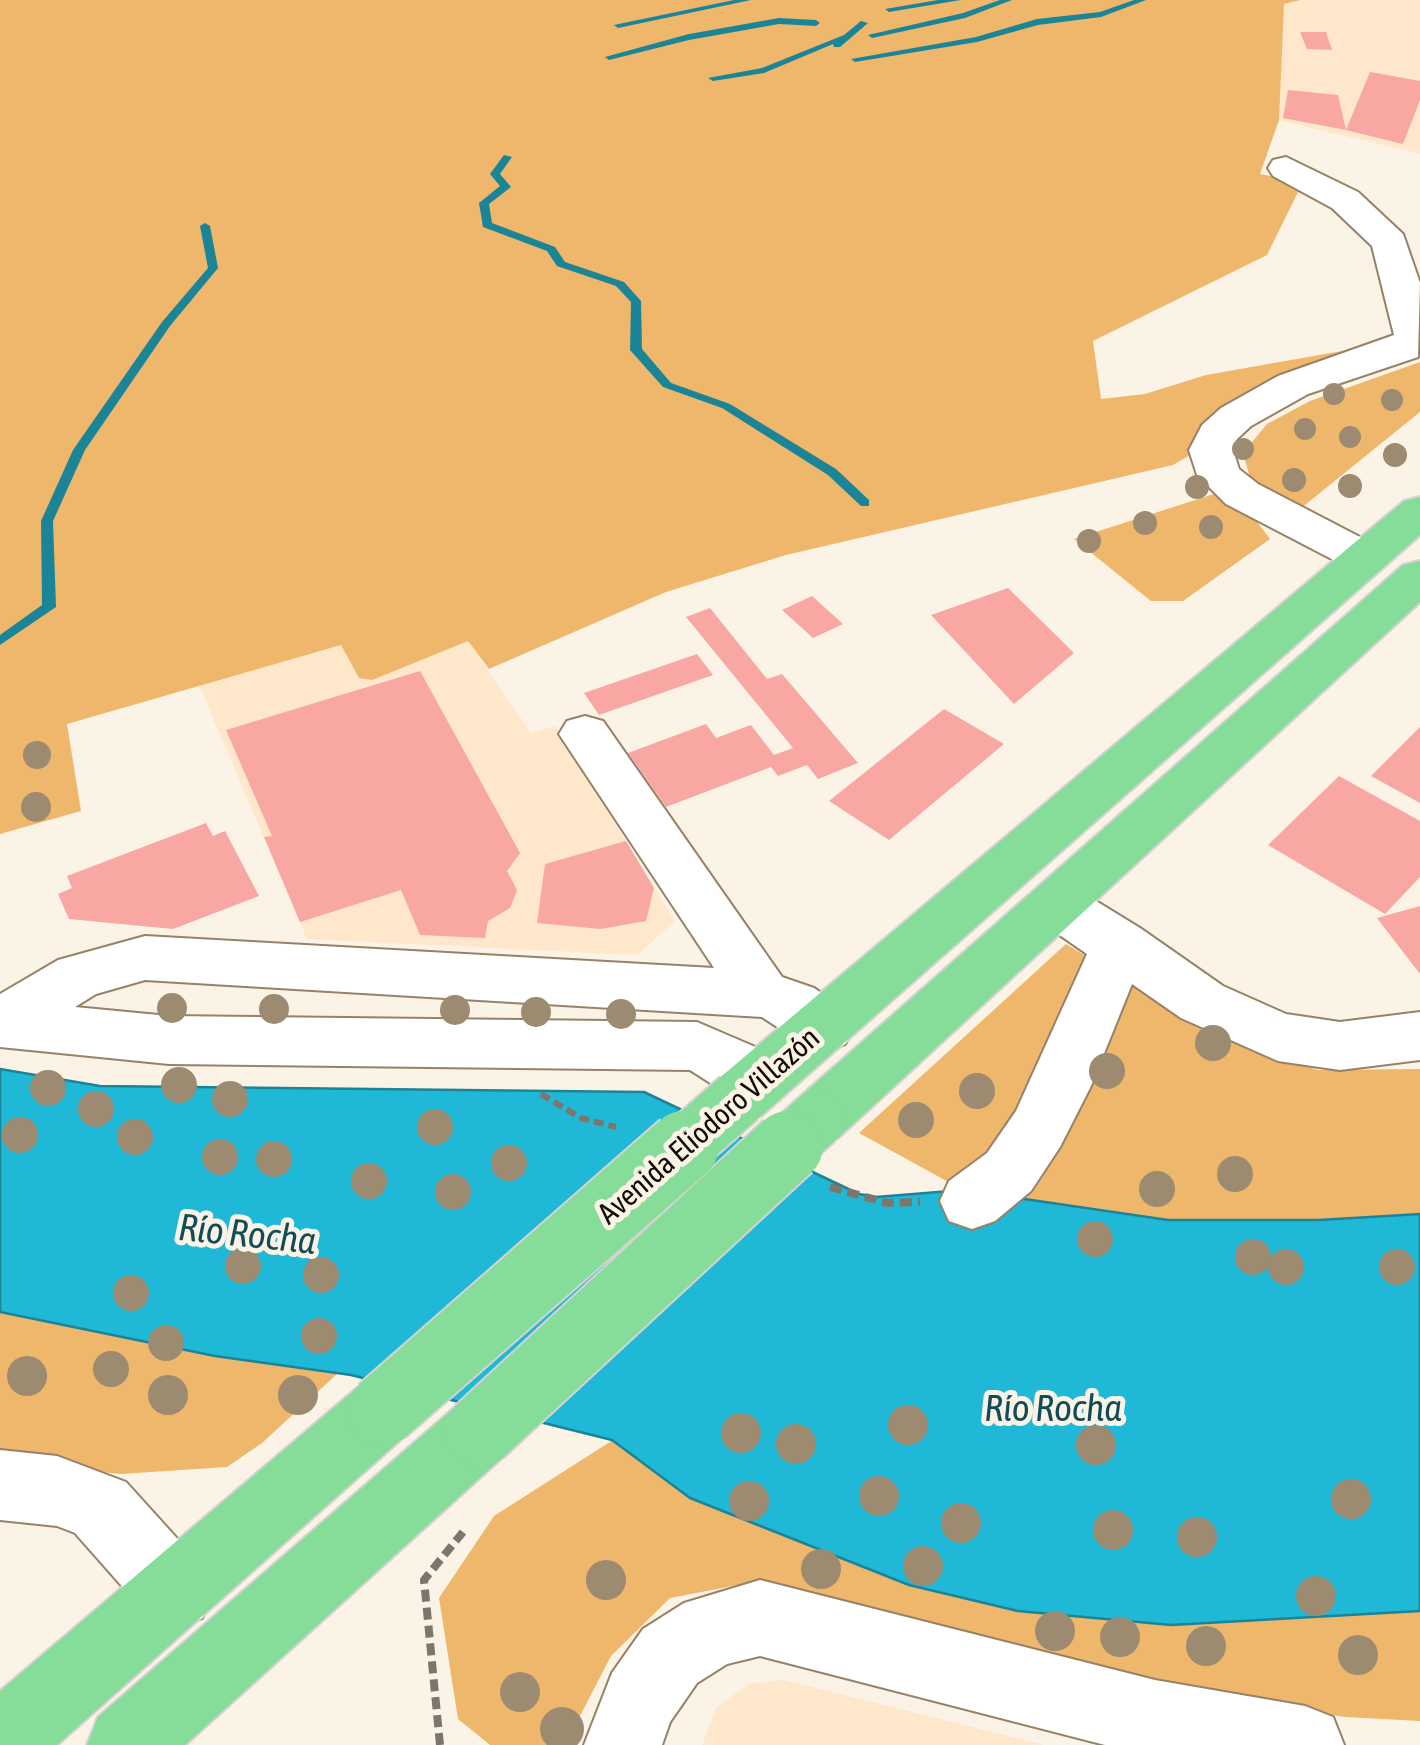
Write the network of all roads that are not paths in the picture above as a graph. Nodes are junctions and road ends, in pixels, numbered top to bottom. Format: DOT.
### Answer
graph roads {
  1 [pos="1286,168"];
  2 [pos="1420,511"];
  3 [pos="1365,558"];
  4 [pos="1420,576"];
  5 [pos="585,734"];
  6 [pos="1058,905"];
  7 [pos="1120,943"];
  8 [pos="762,994"];
  9 [pos="0,1023"];
  10 [pos="824,1027"];
  11 [pos="1420,1036"];
  12 [pos="749,1090"];
  13 [pos="972,1201"];
  14 [pos="0,1485"];
  15 [pos="176,1592"];
  16 [pos="0,1743"];
  17 [pos="126,1745"];
  18 [pos="623,1745"];
  19 [pos="1305,1745"];
  1 -- 3 [label="street"];
  2 -- 3 [label="highway, Avenida Eliodoro Villazón"];
  3 -- 10 [label="highway, Avenida Eliodoro Villazón"];
  4 -- 6 [label="highway"];
  5 -- 8 [label="street"];
  6 -- 7 [label="street"];
  6 -- 17 [label="highway, bridge"];
  7 -- 11 [label="street"];
  7 -- 13 [label="street"];
  8 -- 9 [label="street"];
  8 -- 10 [label="street"];
  9 -- 12 [label="street"];
  10 -- 12 [label="highway, Avenida Eliodoro Villazón"];
  12 -- 15 [label="highway, Avenida Eliodoro Villazón, bridge"];
  14 -- 15 [label="street"];
  15 -- 16 [label="highway, Avenida Eliodoro Villazón"];
  18 -- 19 [label="street"];
}
